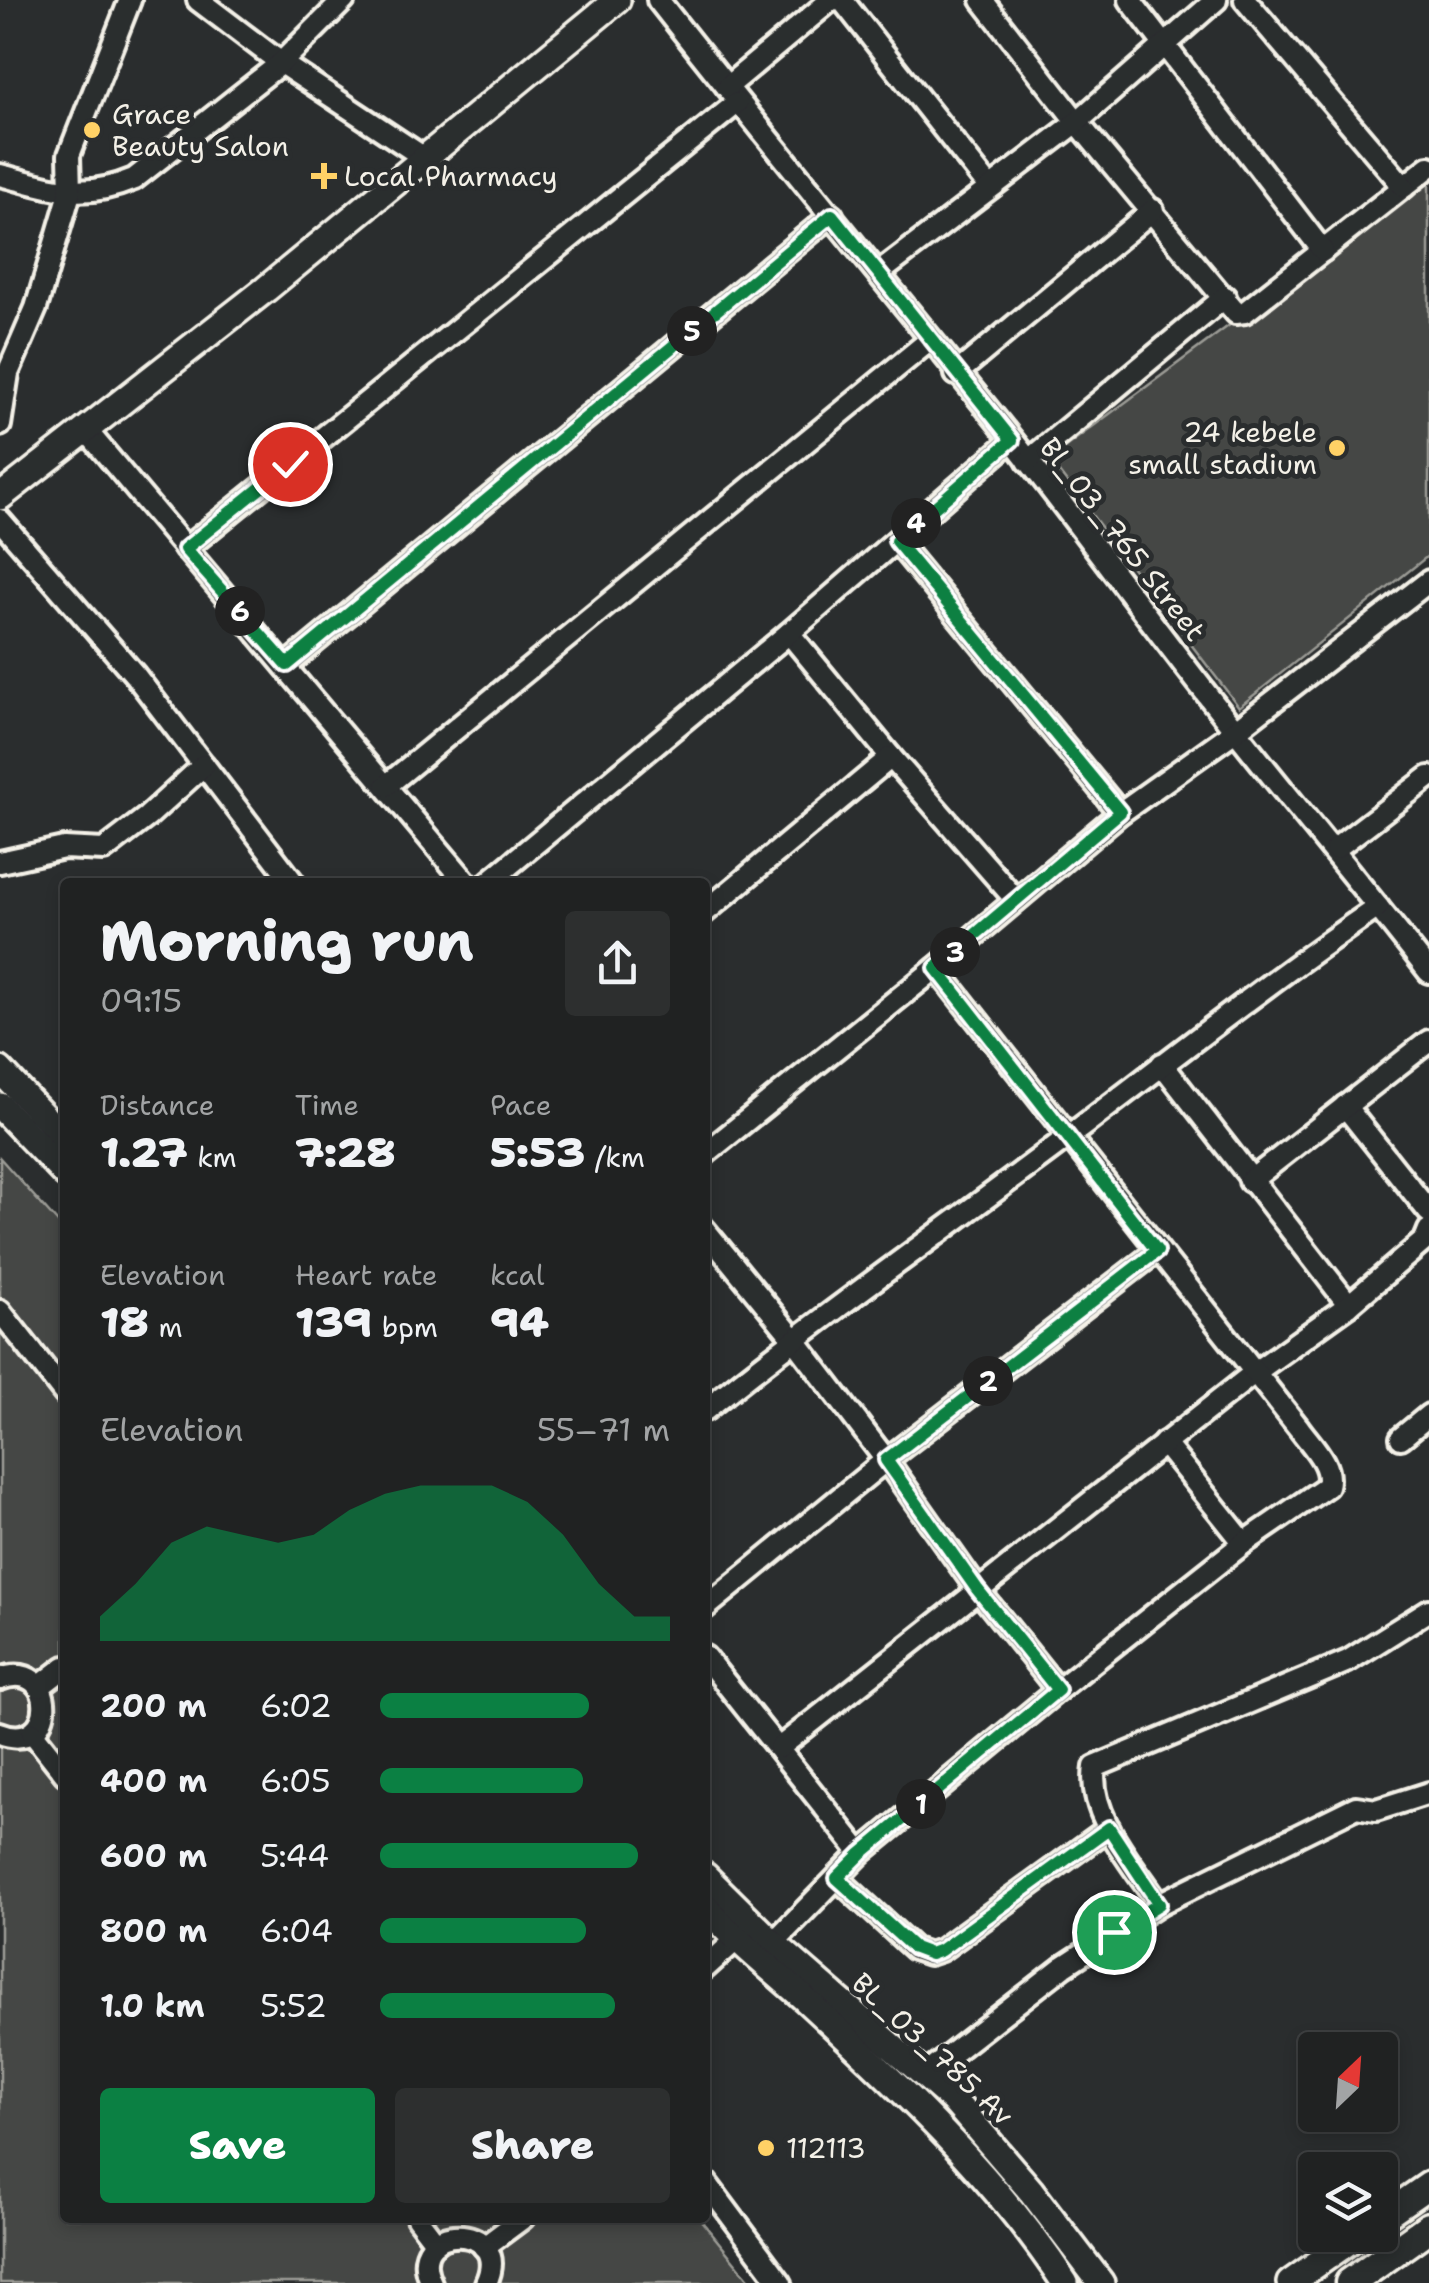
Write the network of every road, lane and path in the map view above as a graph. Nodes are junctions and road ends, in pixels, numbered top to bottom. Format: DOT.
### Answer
graph roads {
  1 [pos="130,0"];
  2 [pos="198,0"];
  3 [pos="344,0"];
  4 [pos="617,0"];
  5 [pos="658,0"];
  6 [pos="831,0"];
  7 [pos="842,0"];
  8 [pos="982,0"];
  9 [pos="1130,0"];
  10 [pos="1216,0"];
  11 [pos="1245,0"];
  12 [pos="1166,44"];
  13 [pos="281,63"];
  14 [pos="732,95"];
  15 [pos="1077,122"];
  16 [pos="426,159"];
  17 [pos="1429,167"];
  18 [pos="0,174"];
  19 [pos="1404,187"];
  20 [pos="990,188"];
  21 [pos="70,193"];
  22 [pos="1153,210"];
  23 [pos="832,215"];
  24 [pos="1322,252"];
  25 [pos="879,273"];
  26 [pos="1225,297"];
  27 [pos="930,340"];
  28 [pos="956,374"];
  29 [pos="0,424"];
  30 [pos="86,430"];
  31 [pos="1012,440"];
  32 [pos="1028,461"];
  33 [pos="0,497"];
  34 [pos="0,520"];
  35 [pos="896,541"];
  36 [pos="185,549"];
  37 [pos="1429,581"];
  38 [pos="789,633"];
  39 [pos="287,665"];
  40 [pos="1236,731"];
  41 [pos="891,757"];
  42 [pos="204,765"];
  43 [pos="1429,777"];
  44 [pos="386,786"];
  45 [pos="1120,812"];
  46 [pos="1334,849"];
  47 [pos="0,862"];
  48 [pos="290,878"];
  49 [pos="463,878"];
  50 [pos="494,878"];
  51 [pos="1016,900"];
  52 [pos="1378,907"];
  53 [pos="710,908"];
  54 [pos="1427,964"];
  55 [pos="936,968"];
  56 [pos="1429,1041"];
  57 [pos="1162,1064"];
  58 [pos="0,1070"];
  59 [pos="0,1106"];
  60 [pos="1345,1106"];
  61 [pos="60,1134"];
  62 [pos="1068,1137"];
  63 [pos="710,1150"];
  64 [pos="60,1169"];
  65 [pos="1250,1181"];
  66 [pos="1429,1212"];
  67 [pos="710,1236"];
  68 [pos="1428,1238"];
  69 [pos="1157,1251"];
  70 [pos="1348,1305"];
  71 [pos="0,1310"];
  72 [pos="794,1339"];
  73 [pos="1254,1372"];
  74 [pos="60,1388"];
  75 [pos="710,1406"];
  76 [pos="1429,1415"];
  77 [pos="1401,1438"];
  78 [pos="1164,1443"];
  79 [pos="886,1460"];
  80 [pos="1244,1543"];
  81 [pos="977,1589"];
  82 [pos="710,1604"];
  83 [pos="1429,1610"];
  84 [pos="710,1663"];
  85 [pos="60,1671"];
  86 [pos="0,1679"];
  87 [pos="39,1687"];
  88 [pos="1058,1690"];
  89 [pos="32,1732"];
  90 [pos="0,1733"];
  91 [pos="779,1748"];
  92 [pos="60,1768"];
  93 [pos="1429,1793"];
  94 [pos="1109,1828"];
  95 [pos="861,1854"];
  96 [pos="837,1878"];
  97 [pos="710,1881"];
  98 [pos="1159,1904"];
  99 [pos="710,1911"];
  100 [pos="736,1940"];
  101 [pos="773,1943"];
  102 [pos="710,1963"];
  103 [pos="923,2076"];
  104 [pos="1429,2185"];
  105 [pos="710,2188"];
  106 [pos="1398,2207"];
  107 [pos="422,2223"];
  108 [pos="516,2223"];
  109 [pos="1429,2228"];
  110 [pos="436,2243"];
  111 [pos="484,2247"];
  112 [pos="1334,2252"];
  113 [pos="431,2283"];
  114 [pos="486,2283"];
  115 [pos="781,2283"];
  116 [pos="1065,2283"];
  117 [pos="1101,2283"];
  118 [pos="1290,2283"];
  119 [pos="1350,2283"];
  1 -- 21 [label="street"];
  2 -- 13 [label="street"];
  3 -- 13 [label="street"];
  4 -- 16 [label="main road"];
  5 -- 14 [label="street, Bl_03_765 Street"];
  6 -- 14 [label="street"];
  7 -- 20 [label="street"];
  8 -- 15 [label="street"];
  9 -- 12 [label="street"];
  10 -- 12 [label="street"];
  11 -- 19 [label="street"];
  12 -- 15 [label="street"];
  12 -- 24 [label="street"];
  13 -- 16 [label="street"];
  13 -- 21 [label="street"];
  14 -- 23 [label="street, Bl_03_765 Street"];
  14 -- 36 [label="street"];
  15 -- 20 [label="street"];
  15 -- 22 [label="street"];
  16 -- 30 [label="main road"];
  17 -- 19 [label="street"];
  18 -- 21 [label="street"];
  19 -- 24 [label="street"];
  20 -- 25 [label="street"];
  21 -- 29 [label="street"];
  22 -- 26 [label="street"];
  22 -- 28 [label="street"];
  23 -- 25 [label="street, Bl_03_765 Street"];
  23 -- 39 [label="street"];
  24 -- 26 [label="street"];
  25 -- 27 [label="street, Bl_03_765 Street"];
  26 -- 32 [label="street"];
  27 -- 28 [label="street, Bl_03_765 Street"];
  27 -- 44 [label="street"];
  28 -- 31 [label="street, Bl_03_765 Street"];
  30 -- 33 [label="main road"];
  30 -- 36 [label="street"];
  31 -- 32 [label="street, Bl_03_765 Street"];
  31 -- 35 [label="street"];
  32 -- 40 [label="street, Bl_03_765 Street"];
  34 -- 42 [label="street"];
  35 -- 38 [label="street"];
  35 -- 45 [label="street"];
  36 -- 39 [label="street"];
  37 -- 40 [label="street"];
  38 -- 41 [label="street"];
  38 -- 50 [label="street"];
  39 -- 44 [label="street"];
  40 -- 45 [label="street"];
  40 -- 46 [label="street, Bl_03_765 Street"];
  41 -- 51 [label="street"];
  41 -- 53 [label="street"];
  42 -- 47 [label="street"];
  42 -- 48 [label="street"];
  43 -- 46 [label="street"];
  44 -- 49 [label="street"];
  45 -- 51 [label="street"];
  46 -- 52 [label="street, Bl_03_765 Street"];
  51 -- 55 [label="street"];
  52 -- 54 [label="street, Bl_03_765 Street"];
  52 -- 57 [label="street"];
  55 -- 62 [label="street"];
  55 -- 63 [label="street"];
  56 -- 60 [label="street"];
  57 -- 62 [label="street"];
  57 -- 65 [label="street"];
  58 -- 61 [label="main road"];
  59 -- 64 [label="main road"];
  60 -- 65 [label="street"];
  60 -- 66 [label="street"];
  62 -- 69 [label="street"];
  62 -- 72 [label="street"];
  65 -- 70 [label="street"];
  67 -- 72 [label="street"];
  68 -- 70 [label="street"];
  69 -- 73 [label="street"];
  69 -- 79 [label="street"];
  70 -- 73 [label="street"];
  71 -- 74 [label="street"];
  72 -- 75 [label="street"];
  72 -- 79 [label="street"];
  73 -- 78 [label="street"];
  73 -- 80 [label="street"];
  76 -- 77 [label="street"];
  78 -- 80 [label="street"];
  78 -- 81 [label="street"];
  79 -- 81 [label="street"];
  79 -- 82 [label="street"];
  80 -- 88 [label="street"];
  81 -- 88 [label="street"];
  81 -- 91 [label="street"];
  83 -- 94 [label="street"];
  84 -- 91 [label="street"];
  85 -- 87 [label="street"];
  86 -- 87 [label="street"];
  87 -- 89 [label="street"];
  88 -- 95 [label="street"];
  89 -- 90 [label="street"];
  89 -- 92 [label="street"];
  91 -- 95 [label="street"];
  93 -- 98 [label="street"];
  94 -- 96 [label="street"];
  94 -- 98 [label="street"];
  95 -- 96 [label="street"];
  96 -- 101 [label="street"];
  97 -- 101 [label="main road, BL_03_785 Av"];
  98 -- 103 [label="street"];
  99 -- 100 [label="main road, BL_03_785 Av"];
  100 -- 102 [label="street"];
  100 -- 116 [label="main road, BL_03_785 Av"];
  101 -- 103 [label="main road, BL_03_785 Av"];
  103 -- 117 [label="main road, BL_03_785 Av"];
  104 -- 106 [label="main road"];
  105 -- 115 [label="street"];
  107 -- 110 [label="street"];
  108 -- 111 [label="street"];
  109 -- 119 [label="highway"];
  110 -- 111 [label="street"];
  110 -- 113 [label="street"];
  111 -- 114 [label="street"];
  112 -- 118 [label="main road"];
}
